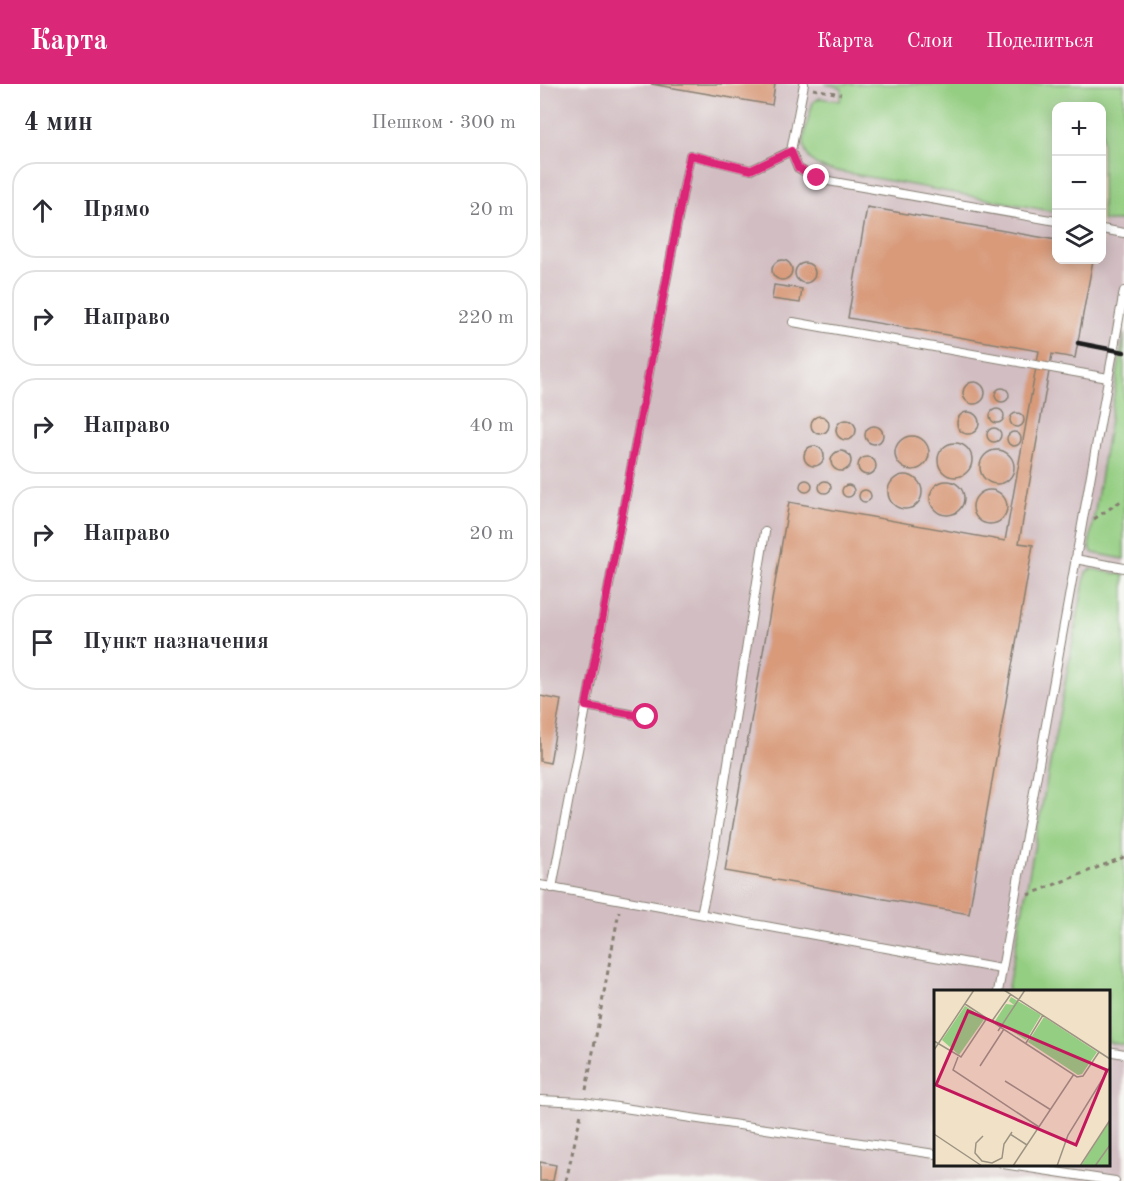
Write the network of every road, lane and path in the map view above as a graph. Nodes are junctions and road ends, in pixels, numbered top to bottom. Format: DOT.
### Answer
graph roads {
  1 [pos="803,86"];
  2 [pos="841,94"];
  3 [pos="791,151"];
  4 [pos="1052,220"];
  5 [pos="1106,230"];
  6 [pos="1124,233"];
  7 [pos="1124,291"];
  8 [pos="793,322"];
  9 [pos="1108,378"];
  10 [pos="1124,499"];
  11 [pos="1081,529"];
  12 [pos="765,532"];
  13 [pos="1075,559"];
  14 [pos="1124,568"];
  15 [pos="586,706"];
  16 [pos="646,717"];
  17 [pos="1124,857"];
  18 [pos="540,885"];
  19 [pos="552,888"];
  20 [pos="621,900"];
  21 [pos="1013,900"];
  22 [pos="701,914"];
  23 [pos="1001,969"];
  24 [pos="998,990"];
  25 [pos="1109,1051"];
  26 [pos="1124,1054"];
  27 [pos="540,1100"];
  28 [pos="583,1102"];
  29 [pos="934,1154"];
  30 [pos="1016,1166"];
  31 [pos="566,1181"];
  32 [pos="1115,1181"];
  1 -- 2 [label="path"];
  1 -- 3 [label="lane"];
  3 -- 4 [label="lane"];
  3 -- 15 [label="lane"];
  5 -- 6 [label="lane"];
  7 -- 9 [label="lane"];
  8 -- 9 [label="lane"];
  9 -- 11 [label="lane"];
  10 -- 11 [label="path"];
  11 -- 13 [label="lane"];
  12 -- 22 [label="lane"];
  13 -- 14 [label="lane"];
  13 -- 21 [label="lane"];
  15 -- 16 [label="lane"];
  15 -- 19 [label="lane"];
  17 -- 21 [label="path"];
  18 -- 19 [label="lane"];
  19 -- 20 [label="lane"];
  20 -- 22 [label="lane"];
  20 -- 28 [label="path"];
  21 -- 23 [label="lane"];
  22 -- 23 [label="lane"];
  23 -- 24 [label="lane"];
  25 -- 26 [label="lane"];
  27 -- 28 [label="lane"];
  28 -- 29 [label="lane"];
  28 -- 31 [label="path"];
  30 -- 32 [label="lane"];
}
